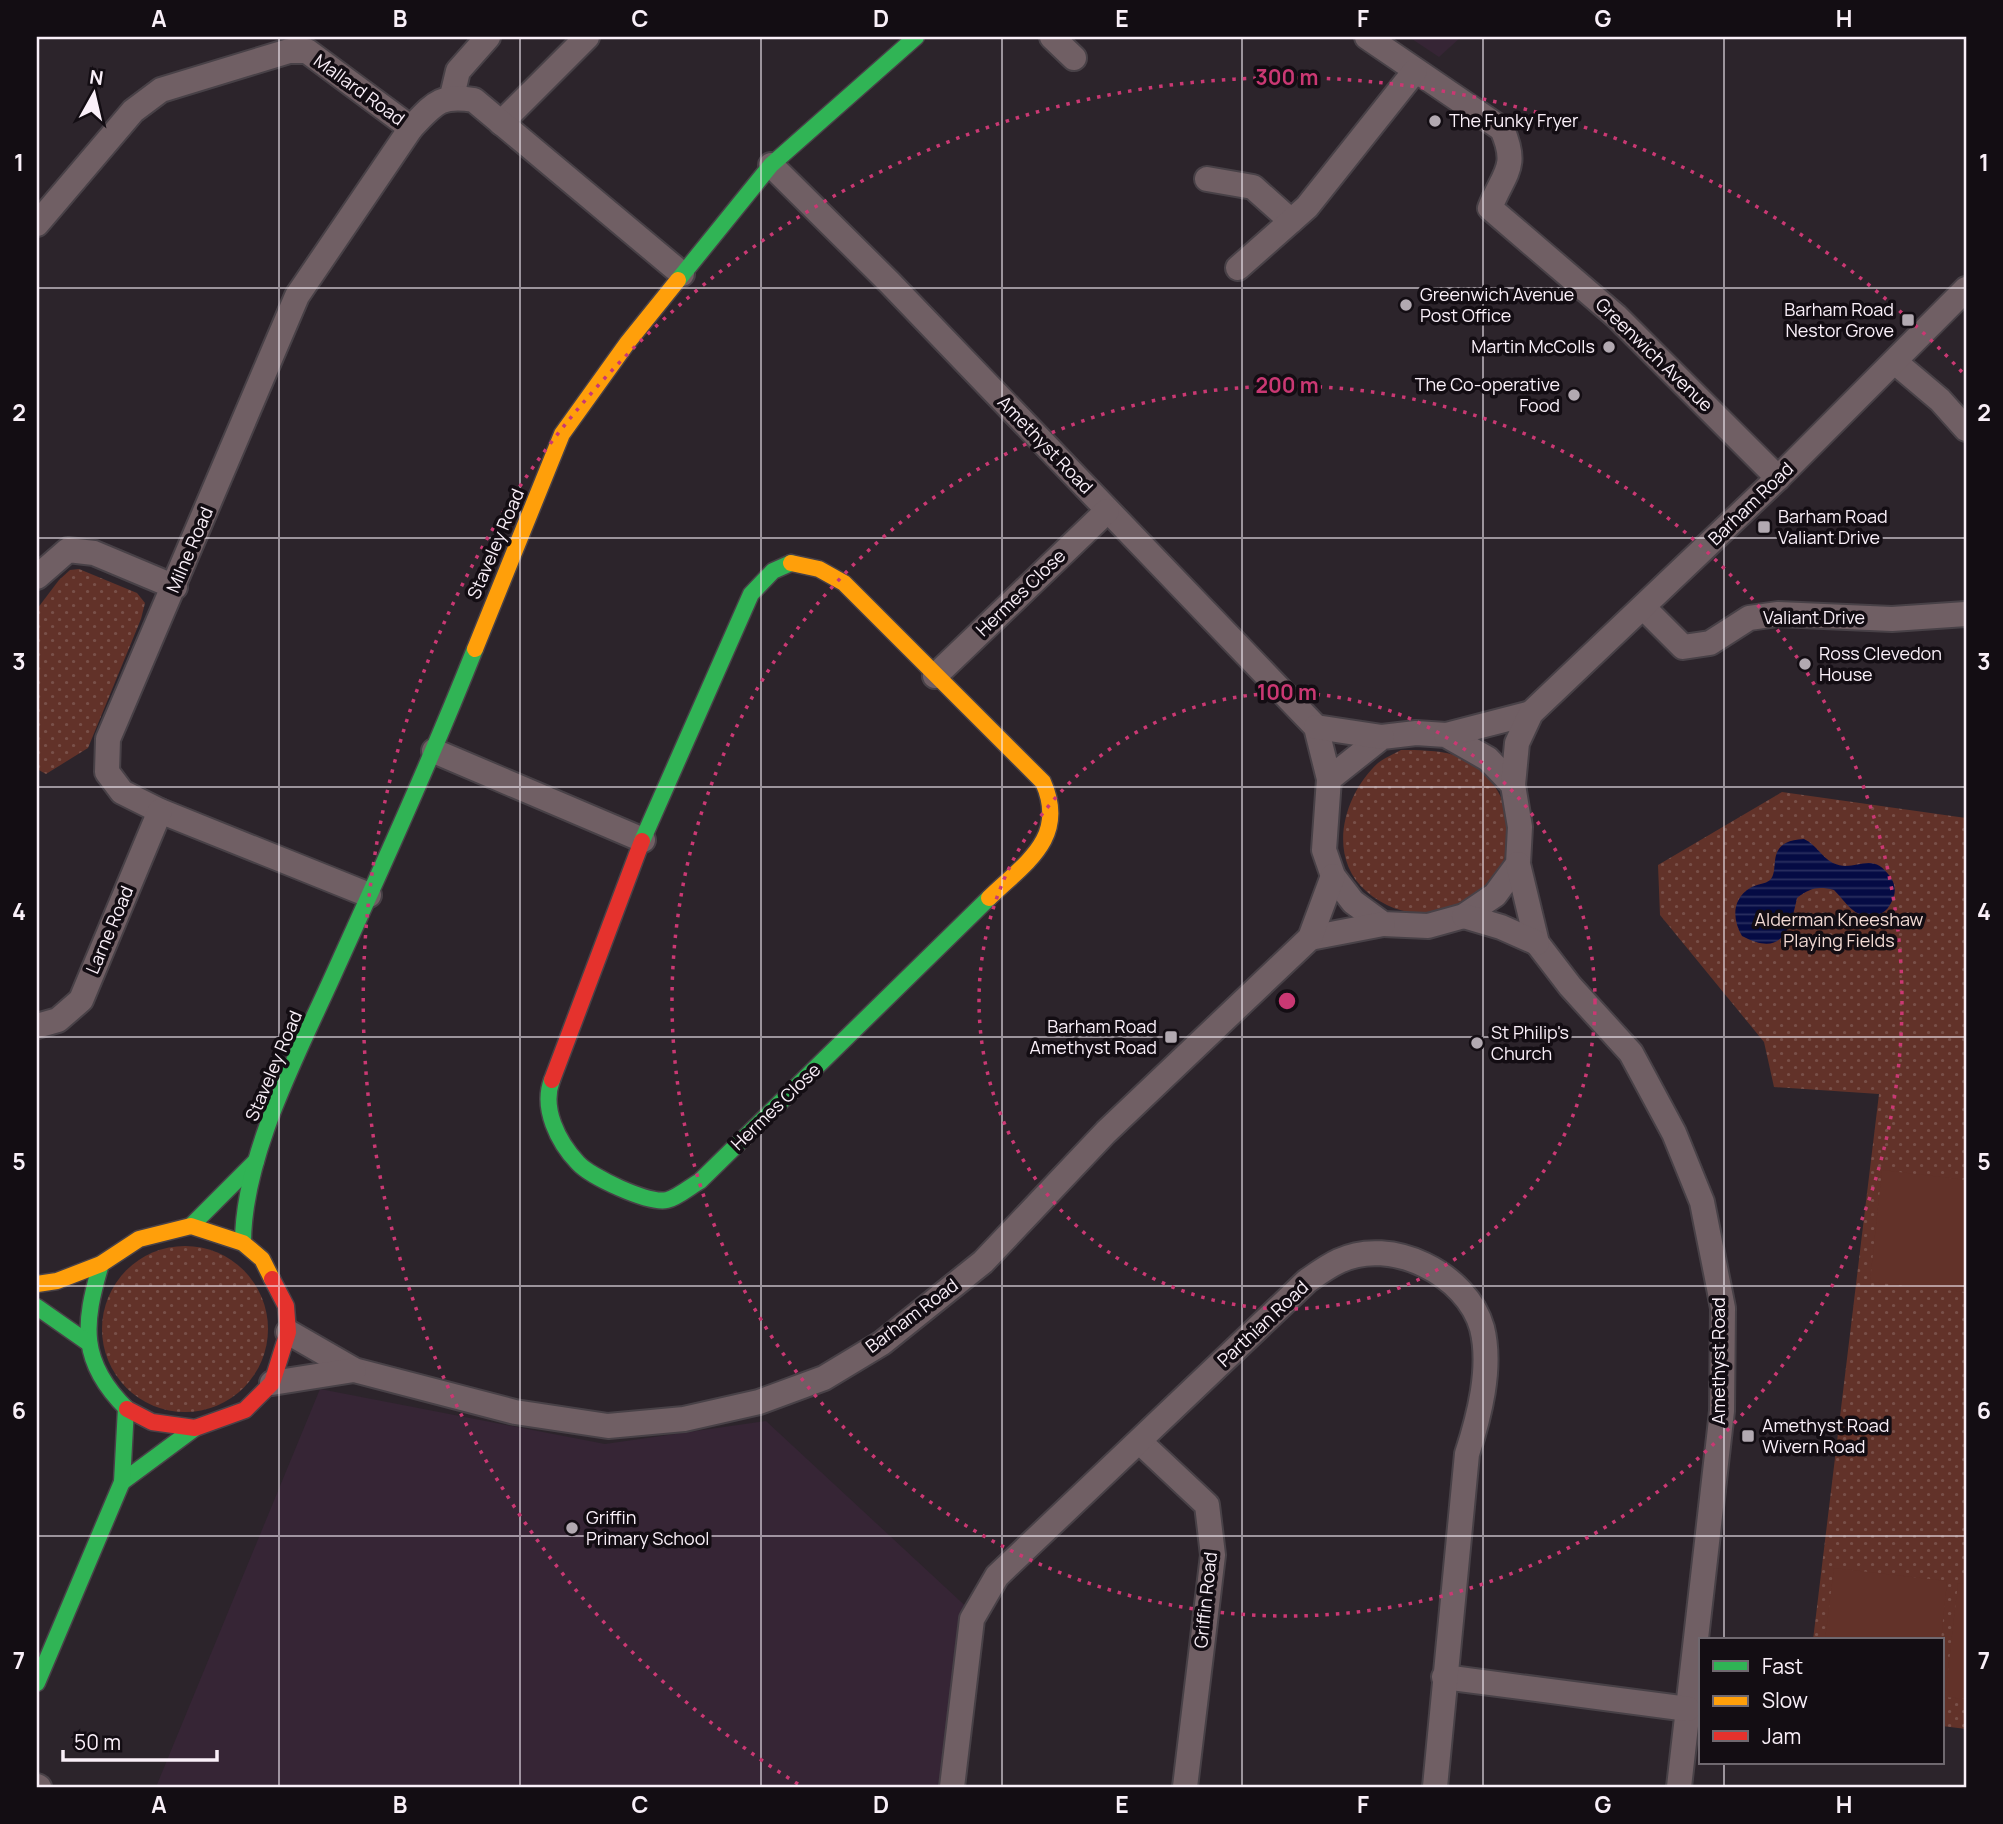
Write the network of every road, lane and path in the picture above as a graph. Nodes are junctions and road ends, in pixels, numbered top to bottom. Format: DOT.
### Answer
graph roads {
  1 [pos="488,37"];
  2 [pos="587,37"];
  3 [pos="916,37"];
  4 [pos="1052,37"];
  5 [pos="1367,37"];
  6 [pos="1074,58"];
  7 [pos="1415,71"];
  8 [pos="452,96"];
  9 [pos="501,123"];
  10 [pos="411,128"];
  11 [pos="771,165"];
  12 [pos="1207,179"];
  13 [pos="1291,221"];
  14 [pos="37,224"];
  15 [pos="1238,268"];
  16 [pos="682,274"];
  17 [pos="1966,289"];
  18 [pos="1895,362"];
  19 [pos="1966,429"];
  20 [pos="1779,478"];
  21 [pos="1107,511"];
  22 [pos="37,577"];
  23 [pos="175,587"];
  24 [pos="1644,608"];
  25 [pos="1966,614"];
  26 [pos="935,676"];
  27 [pos="1531,713"];
  28 [pos="1316,727"];
  29 [pos="1446,735"];
  30 [pos="1382,737"];
  31 [pos="434,751"];
  32 [pos="1329,779"];
  33 [pos="1513,785"];
  34 [pos="160,811"];
  35 [pos="643,840"];
  36 [pos="1518,864"];
  37 [pos="1333,876"];
  38 [pos="369,895"];
  39 [pos="1464,916"];
  40 [pos="1383,924"];
  41 [pos="1310,938"];
  42 [pos="1537,943"];
  43 [pos="37,1026"];
  44 [pos="256,1160"];
  45 [pos="191,1226"];
  46 [pos="243,1243"];
  47 [pos="101,1264"];
  48 [pos="37,1284"];
  49 [pos="37,1307"];
  50 [pos="288,1332"];
  51 [pos="87,1342"];
  52 [pos="354,1370"];
  53 [pos="272,1383"];
  54 [pos="126,1408"];
  55 [pos="195,1428"];
  56 [pos="1140,1441"];
  57 [pos="122,1482"];
  58 [pos="1444,1677"];
  59 [pos="37,1683"];
  60 [pos="1688,1709"];
  61 [pos="952,1787"];
  62 [pos="1185,1787"];
  63 [pos="1435,1787"];
  64 [pos="1679,1787"];
  1 -- 8 [label="street"];
  2 -- 9 [label="street"];
  3 -- 11 [label="street, Staveley Road"];
  4 -- 6 [label="street"];
  5 -- 7 [label="street, Greenwich Avenue"];
  7 -- 13 [label="street"];
  7 -- 20 [label="street, Greenwich Avenue"];
  8 -- 9 [label="street"];
  8 -- 10 [label="street, Milne Road"];
  9 -- 16 [label="street"];
  10 -- 14 [label="street, Mallard Road"];
  10 -- 23 [label="street, Milne Road"];
  11 -- 16 [label="street, Staveley Road"];
  11 -- 21 [label="street, Amethyst Road"];
  12 -- 13 [label="street"];
  13 -- 15 [label="street"];
  16 -- 31 [label="street, Staveley Road"];
  17 -- 18 [label="street, Barham Road"];
  18 -- 19 [label="street"];
  18 -- 20 [label="street, Barham Road"];
  20 -- 24 [label="street, Barham Road"];
  21 -- 26 [label="street, Hermes Close"];
  21 -- 28 [label="street, Amethyst Road"];
  22 -- 23 [label="street"];
  23 -- 34 [label="street, Milne Road"];
  24 -- 25 [label="street, Valiant Drive"];
  24 -- 27 [label="street, Barham Road"];
  26 -- 35 [label="street, Hermes Close"];
  26 -- 35 [label="street, Hermes Close"];
  27 -- 29 [label="street, Barham Road"];
  27 -- 33 [label="street, Barham Road"];
  28 -- 30 [label="street"];
  28 -- 32 [label="street"];
  29 -- 30 [label="street"];
  29 -- 33 [label="street"];
  30 -- 32 [label="street"];
  31 -- 35 [label="street"];
  31 -- 38 [label="street, Staveley Road"];
  32 -- 37 [label="street"];
  33 -- 36 [label="street"];
  34 -- 38 [label="street, Milne Road"];
  34 -- 43 [label="street, Larne Road"];
  36 -- 39 [label="street"];
  36 -- 42 [label="street, Amethyst Road"];
  37 -- 40 [label="street"];
  37 -- 41 [label="street, Barham Road"];
  38 -- 44 [label="street, Staveley Road"];
  39 -- 40 [label="street"];
  39 -- 42 [label="street, Amethyst Road"];
  40 -- 41 [label="street"];
  41 -- 52 [label="street, Barham Road"];
  42 -- 60 [label="street, Amethyst Road"];
  44 -- 45 [label="street, Staveley Road"];
  44 -- 46 [label="street, Staveley Road"];
  45 -- 46 [label="street"];
  45 -- 47 [label="street"];
  46 -- 50 [label="street"];
  47 -- 48 [label="street"];
  47 -- 51 [label="street"];
  49 -- 51 [label="street"];
  50 -- 52 [label="street, Barham Road"];
  50 -- 53 [label="street"];
  51 -- 54 [label="street"];
  52 -- 53 [label="street, Barham Road"];
  53 -- 55 [label="street"];
  54 -- 55 [label="street"];
  54 -- 57 [label="street"];
  55 -- 57 [label="street"];
  56 -- 58 [label="street, Parthian Road"];
  56 -- 61 [label="street, Parthian Road"];
  56 -- 62 [label="street, Griffin Road"];
  57 -- 59 [label="street"];
  58 -- 60 [label="street"];
  58 -- 63 [label="street, Parthian Road"];
  60 -- 64 [label="street, Amethyst Road"];
}
